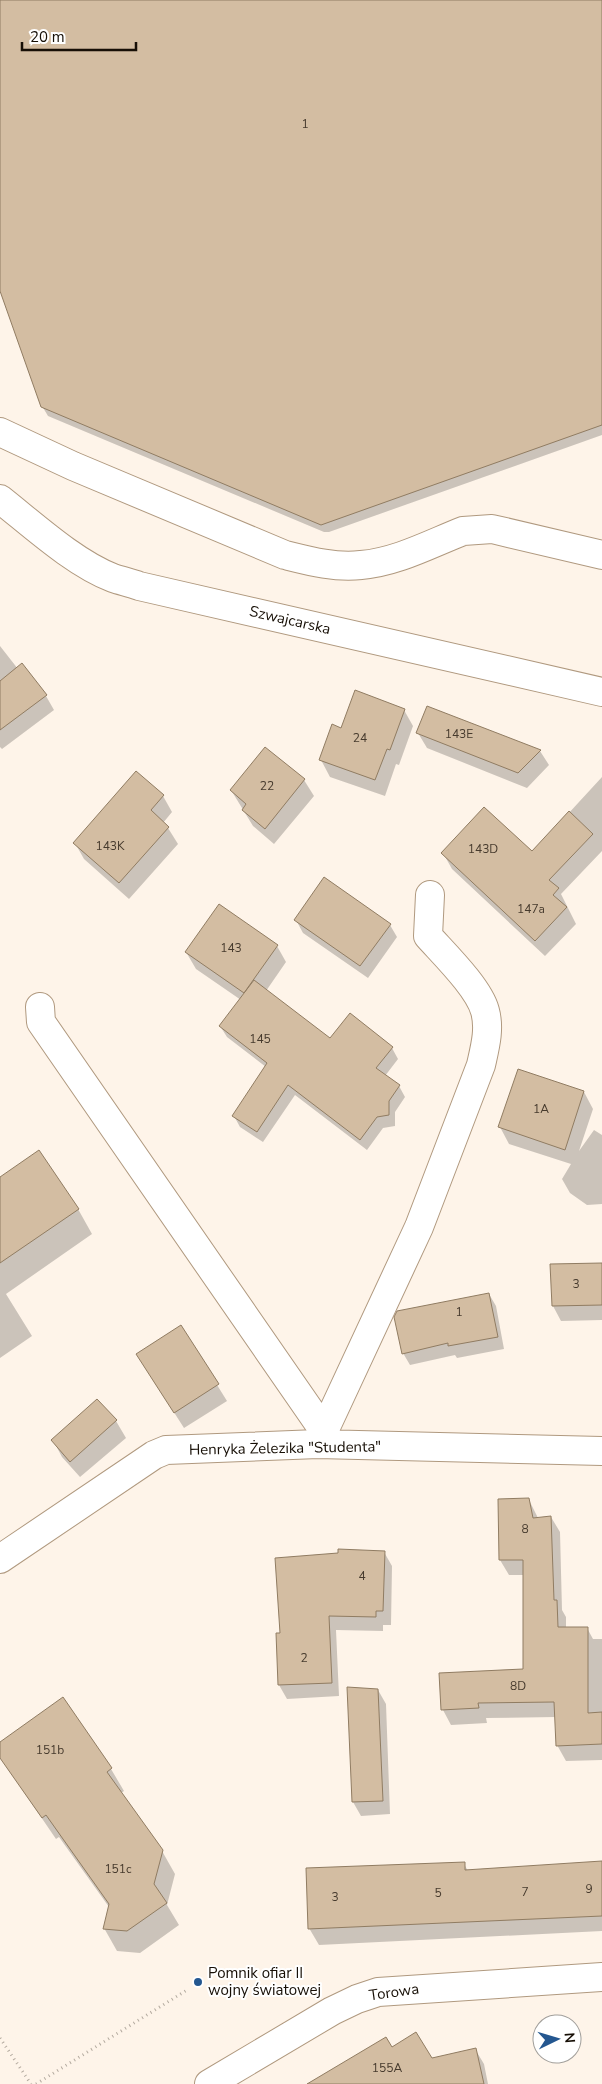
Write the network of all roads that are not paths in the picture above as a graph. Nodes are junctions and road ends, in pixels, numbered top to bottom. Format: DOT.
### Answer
graph roads {
  1 [pos="0,432"];
  2 [pos="0,499"];
  3 [pos="602,555"];
  4 [pos="602,692"];
  5 [pos="430,895"];
  6 [pos="40,1007"];
  7 [pos="321,1438"];
  8 [pos="602,1451"];
  9 [pos="0,1559"];
  10 [pos="602,1977"];
  11 [pos="212,2082"];
  1 -- 3 [label="street"];
  2 -- 4 [label="street, Szwajcarska"];
  5 -- 7 [label="street"];
  6 -- 7 [label="street"];
  7 -- 8 [label="street, Henryka Żelezika \"Studenta\""];
  7 -- 9 [label="street, Henryka Żelezika \"Studenta\""];
  10 -- 11 [label="street, Torowa"];
}
